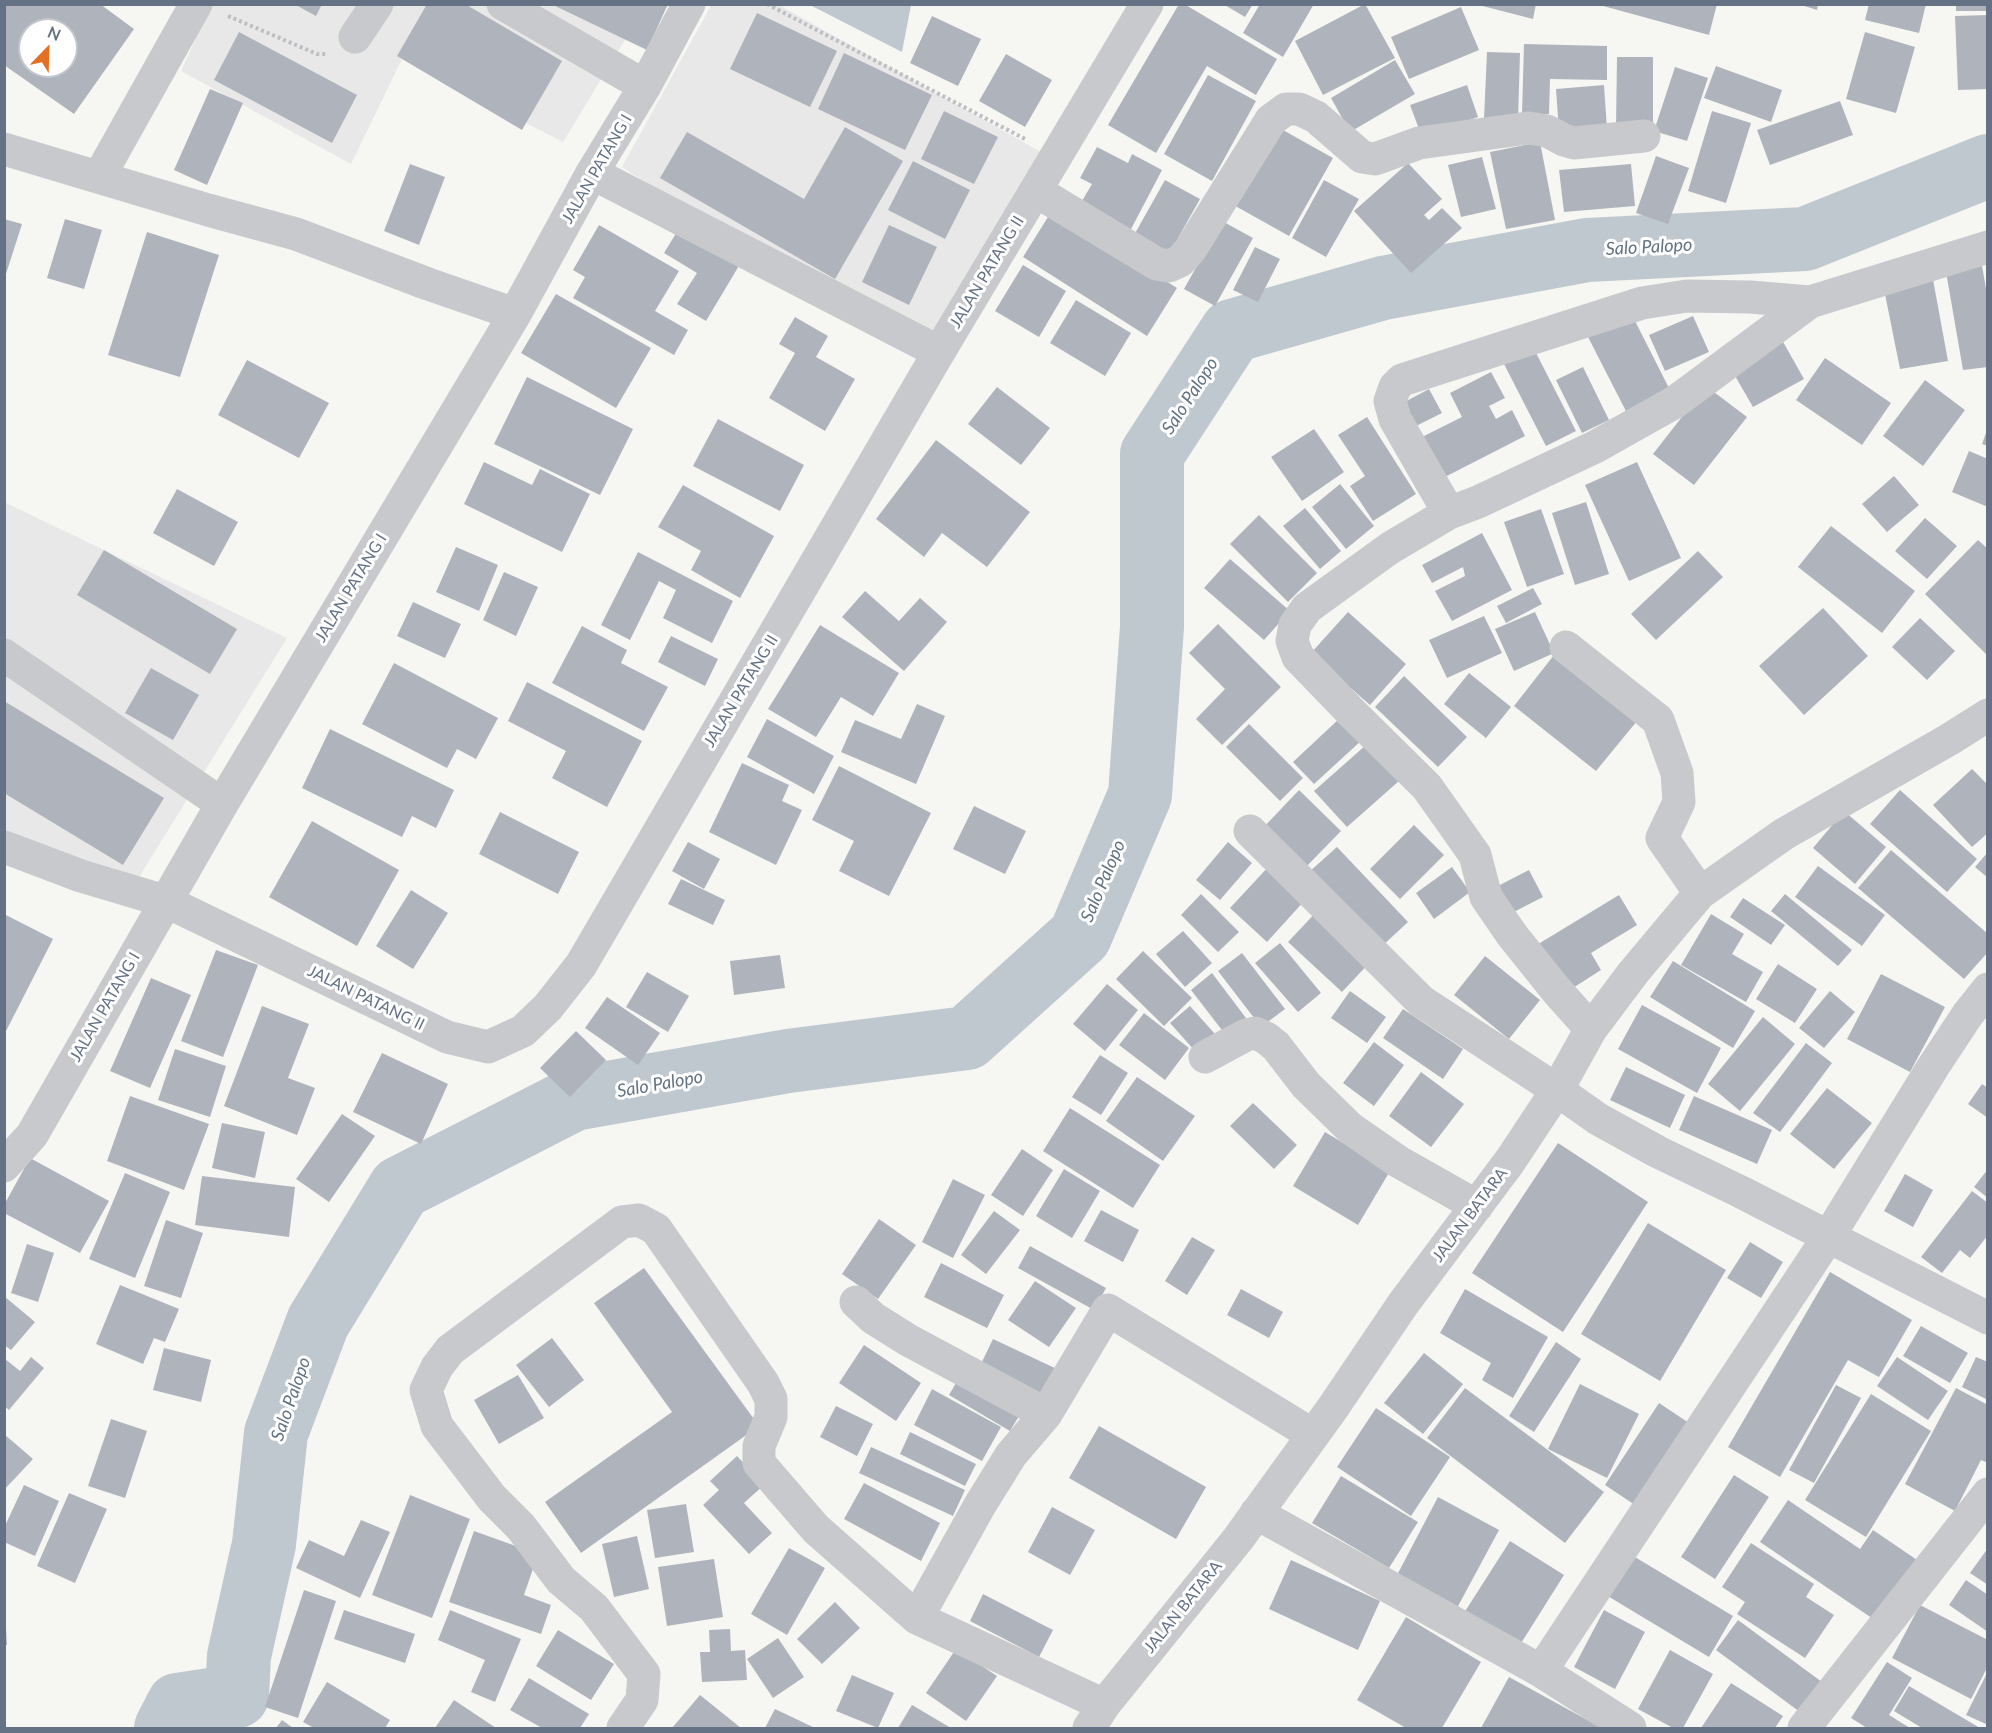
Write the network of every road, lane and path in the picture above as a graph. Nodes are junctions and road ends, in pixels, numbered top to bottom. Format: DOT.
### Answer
graph roads {
  1 [pos="377,4"];
  2 [pos="503,4"];
  3 [pos="689,4"];
  4 [pos="767,4"];
  5 [pos="1147,4"];
  6 [pos="209,9"];
  7 [pos="355,37"];
  8 [pos="645,86"];
  9 [pos="1644,136"];
  10 [pos="4,148"];
  11 [pos="1057,155"];
  12 [pos="592,173"];
  13 [pos="99,177"];
  14 [pos="1036,191"];
  15 [pos="1988,246"];
  16 [pos="1810,302"];
  17 [pos="515,314"];
  18 [pos="939,352"];
  19 [pos="1449,513"];
  20 [pos="1566,646"];
  21 [pos="4,655"];
  22 [pos="1988,715"];
  23 [pos="222,804"];
  24 [pos="1250,831"];
  25 [pos="4,847"];
  26 [pos="1700,893"];
  27 [pos="165,901"];
  28 [pos="1988,989"];
  29 [pos="1591,1029"];
  30 [pos="1205,1057"];
  31 [pos="1557,1090"];
  32 [pos="4,1166"];
  33 [pos="1477,1206"];
  34 [pos="1829,1236"];
  35 [pos="856,1302"];
  36 [pos="1988,1318"];
  37 [pos="1046,1414"];
  38 [pos="1313,1435"];
  39 [pos="1988,1494"];
  40 [pos="1256,1513"];
  41 [pos="917,1618"];
  42 [pos="1541,1671"];
  43 [pos="1093,1722"];
  44 [pos="623,1728"];
  45 [pos="1630,1728"];
  46 [pos="1804,1728"];
  1 -- 7 [label="street"];
  2 -- 8 [label="street"];
  3 -- 8 [label="street, JALAN PATANG I"];
  4 -- 11 [label="path"];
  5 -- 11 [label="street, JALAN PATANG II"];
  6 -- 7 [label="path"];
  6 -- 13 [label="street"];
  8 -- 12 [label="street, JALAN PATANG I"];
  9 -- 14 [label="street"];
  10 -- 13 [label="street"];
  11 -- 14 [label="street, JALAN PATANG II"];
  12 -- 17 [label="street, JALAN PATANG I"];
  12 -- 18 [label="street"];
  13 -- 17 [label="street"];
  14 -- 18 [label="street, JALAN PATANG II"];
  15 -- 16 [label="street"];
  16 -- 19 [label="street"];
  16 -- 19 [label="street"];
  17 -- 23 [label="street, JALAN PATANG I"];
  18 -- 27 [label="street, JALAN PATANG II"];
  19 -- 29 [label="street"];
  20 -- 26 [label="street"];
  21 -- 23 [label="street"];
  22 -- 26 [label="street, JALAN BATARA"];
  23 -- 27 [label="street, JALAN PATANG I"];
  24 -- 31 [label="street"];
  25 -- 27 [label="street, JALAN PATANG II"];
  26 -- 29 [label="street, JALAN BATARA"];
  27 -- 32 [label="street, JALAN PATANG I"];
  28 -- 34 [label="street"];
  29 -- 31 [label="street, JALAN BATARA"];
  30 -- 33 [label="street"];
  31 -- 33 [label="street, JALAN BATARA"];
  31 -- 34 [label="street"];
  33 -- 38 [label="street, JALAN BATARA"];
  34 -- 36 [label="street"];
  34 -- 42 [label="street"];
  35 -- 37 [label="street"];
  37 -- 38 [label="street"];
  37 -- 41 [label="street"];
  38 -- 40 [label="street, JALAN BATARA"];
  39 -- 46 [label="street"];
  40 -- 42 [label="street"];
  40 -- 43 [label="street, JALAN BATARA"];
  41 -- 43 [label="street"];
  41 -- 44 [label="street"];
  42 -- 45 [label="street"];
}
